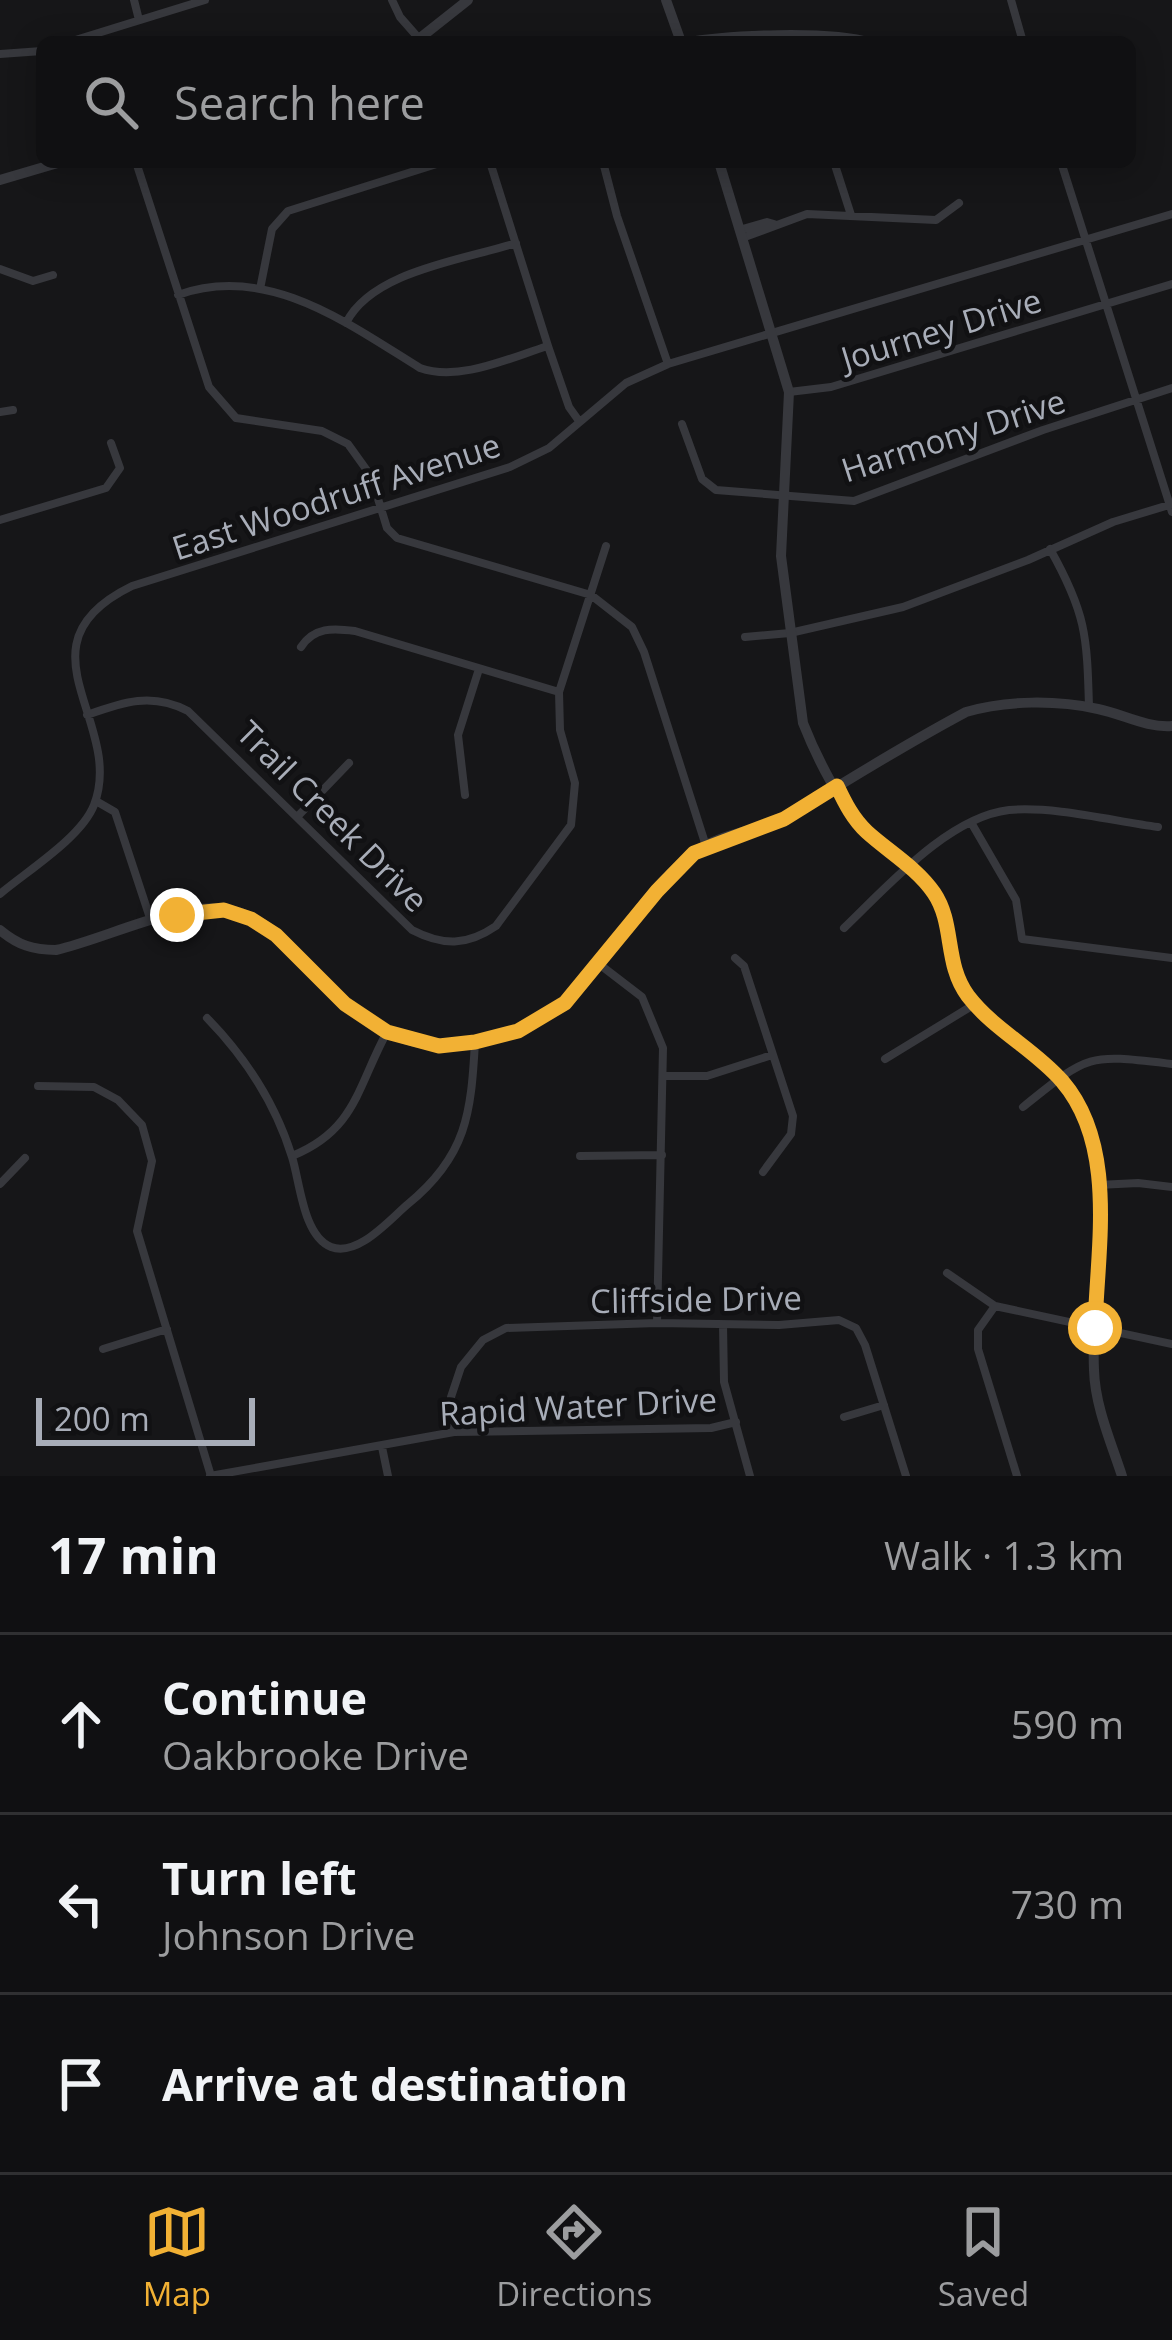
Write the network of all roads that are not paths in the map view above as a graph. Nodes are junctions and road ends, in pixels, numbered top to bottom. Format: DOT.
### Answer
graph roads {
  1 [pos="134,0"];
  2 [pos="205,0"];
  3 [pos="392,0"];
  4 [pos="468,0"];
  5 [pos="666,0"];
  6 [pos="1011,0"];
  7 [pos="139,20"];
  8 [pos="88,36"];
  9 [pos="415,36"];
  10 [pos="425,36"];
  11 [pos="680,36"];
  12 [pos="1022,36"];
  13 [pos="36,51"];
  14 [pos="0,54"];
  15 [pos="41,168"];
  16 [pos="138,168"];
  17 [pos="424,168"];
  18 [pos="492,168"];
  19 [pos="604,168"];
  20 [pos="721,168"];
  21 [pos="836,168"];
  22 [pos="1062,168"];
  23 [pos="0,180"];
  24 [pos="959,203"];
  25 [pos="1172,214"];
  26 [pos="851,215"];
  27 [pos="740,234"];
  28 [pos="1085,240"];
  29 [pos="516,243"];
  30 [pos="0,269"];
  31 [pos="53,275"];
  32 [pos="1172,284"];
  33 [pos="260,289"];
  34 [pos="178,295"];
  35 [pos="1106,304"];
  36 [pos="346,323"];
  37 [pos="771,333"];
  38 [pos="548,346"];
  39 [pos="668,364"];
  40 [pos="1172,388"];
  41 [pos="788,392"];
  42 [pos="1137,399"];
  43 [pos="13,410"];
  44 [pos="0,412"];
  45 [pos="580,421"];
  46 [pos="682,424"];
  47 [pos="111,443"];
  48 [pos="782,496"];
  49 [pos="1171,507"];
  50 [pos="380,509"];
  51 [pos="0,520"];
  52 [pos="606,546"];
  53 [pos="1050,549"];
  54 [pos="591,595"];
  55 [pos="790,633"];
  56 [pos="746,637"];
  57 [pos="301,647"];
  58 [pos="479,669"];
  59 [pos="559,692"];
  60 [pos="1089,707"];
  61 [pos="87,715"];
  62 [pos="1172,726"];
  63 [pos="349,763"];
  64 [pos="837,786"];
  65 [pos="465,795"];
  66 [pos="96,801"];
  67 [pos="298,816"];
  68 [pos="972,824"];
  69 [pos="1158,827"];
  70 [pos="707,846"];
  71 [pos="908,866"];
  72 [pos="0,894"];
  73 [pos="151,922"];
  74 [pos="844,928"];
  75 [pos="0,930"];
  76 [pos="736,958"];
  77 [pos="1172,958"];
  78 [pos="599,964"];
  79 [pos="975,1004"];
  80 [pos="207,1018"];
  81 [pos="387,1032"];
  82 [pos="475,1042"];
  83 [pos="772,1055"];
  84 [pos="885,1060"];
  85 [pos="1172,1064"];
  86 [pos="663,1076"];
  87 [pos="1059,1078"];
  88 [pos="38,1086"];
  89 [pos="1023,1107"];
  90 [pos="662,1155"];
  91 [pos="292,1156"];
  92 [pos="580,1156"];
  93 [pos="25,1158"];
  94 [pos="763,1172"];
  95 [pos="0,1184"];
  96 [pos="1098,1185"];
  97 [pos="1172,1187"];
  98 [pos="947,1273"];
  99 [pos="995,1306"];
  100 [pos="658,1323"];
  101 [pos="723,1325"];
  102 [pos="1095,1328"];
  103 [pos="166,1329"];
  104 [pos="1172,1344"];
  105 [pos="103,1349"];
  106 [pos="884,1405"];
  107 [pos="844,1417"];
  108 [pos="736,1422"];
  109 [pos="454,1432"];
  110 [pos="382,1447"];
  111 [pos="211,1476"];
  112 [pos="388,1476"];
  113 [pos="750,1476"];
  114 [pos="906,1476"];
  115 [pos="1016,1476"];
  116 [pos="1122,1476"];
  1 -- 7 [label="street"];
  2 -- 7 [label="street"];
  3 -- 9 [label="street"];
  4 -- 10 [label="street"];
  5 -- 11 [label="street"];
  6 -- 12 [label="street"];
  7 -- 8 [label="street"];
  13 -- 14 [label="street"];
  15 -- 23 [label="street"];
  16 -- 34 [label="street"];
  17 -- 33 [label="street"];
  18 -- 29 [label="street"];
  19 -- 39 [label="street"];
  20 -- 27 [label="street"];
  21 -- 26 [label="street"];
  22 -- 28 [label="street"];
  24 -- 26 [label="street"];
  25 -- 28 [label="street, East Woodruff Avenue"];
  26 -- 27 [label="street"];
  27 -- 37 [label="street"];
  28 -- 35 [label="street"];
  28 -- 37 [label="street, East Woodruff Avenue"];
  29 -- 36 [label="street"];
  29 -- 38 [label="street"];
  30 -- 31 [label="street"];
  32 -- 35 [label="street, Journey Drive"];
  33 -- 34 [label="street"];
  33 -- 36 [label="street"];
  34 -- 50 [label="street"];
  35 -- 41 [label="street, Journey Drive"];
  35 -- 42 [label="street"];
  36 -- 38 [label="street"];
  37 -- 39 [label="street, East Woodruff Avenue"];
  37 -- 41 [label="street"];
  38 -- 45 [label="street"];
  39 -- 45 [label="street, East Woodruff Avenue"];
  40 -- 42 [label="street, Harmony Drive"];
  41 -- 48 [label="street"];
  42 -- 48 [label="street, Harmony Drive"];
  42 -- 49 [label="street"];
  43 -- 44 [label="street"];
  45 -- 50 [label="street, East Woodruff Avenue"];
  46 -- 48 [label="street, Harmony Drive"];
  47 -- 51 [label="street"];
  48 -- 55 [label="street"];
  49 -- 53 [label="street"];
  50 -- 54 [label="street"];
  50 -- 61 [label="street, East Woodruff Avenue"];
  52 -- 54 [label="street, Trail Creek Drive"];
  53 -- 55 [label="street"];
  53 -- 60 [label="street"];
  54 -- 59 [label="street, Trail Creek Drive"];
  54 -- 70 [label="street"];
  55 -- 56 [label="street"];
  55 -- 64 [label="street"];
  57 -- 58 [label="street"];
  58 -- 59 [label="street"];
  58 -- 65 [label="street"];
  59 -- 67 [label="street, Trail Creek Drive"];
  60 -- 62 [label="street"];
  60 -- 64 [label="street"];
  61 -- 66 [label="street, East Woodruff Avenue"];
  61 -- 67 [label="street, Trail Creek Drive"];
  63 -- 67 [label="street"];
  64 -- 70 [label="street"];
  64 -- 71 [label="street"];
  66 -- 72 [label="street"];
  66 -- 73 [label="street"];
  68 -- 69 [label="street"];
  68 -- 71 [label="street"];
  68 -- 77 [label="street"];
  70 -- 78 [label="street"];
  71 -- 74 [label="street"];
  71 -- 79 [label="street"];
  73 -- 75 [label="street"];
  73 -- 81 [label="street"];
  76 -- 83 [label="street"];
  78 -- 82 [label="street"];
  78 -- 86 [label="street"];
  79 -- 84 [label="street"];
  79 -- 87 [label="street"];
  80 -- 91 [label="street"];
  81 -- 82 [label="street"];
  81 -- 91 [label="street"];
  82 -- 91 [label="street"];
  83 -- 86 [label="street"];
  83 -- 94 [label="street"];
  85 -- 87 [label="street"];
  86 -- 90 [label="street"];
  87 -- 89 [label="street"];
  87 -- 96 [label="street"];
  88 -- 103 [label="street"];
  90 -- 92 [label="street"];
  90 -- 100 [label="street"];
  93 -- 95 [label="street"];
  96 -- 97 [label="street"];
  96 -- 102 [label="street"];
  98 -- 99 [label="street"];
  99 -- 102 [label="street"];
  99 -- 115 [label="street"];
  100 -- 101 [label="street, Cliffside Drive"];
  100 -- 109 [label="street, Cliffside Drive"];
  101 -- 106 [label="street, Cliffside Drive"];
  101 -- 108 [label="street"];
  102 -- 104 [label="street"];
  102 -- 116 [label="street"];
  103 -- 105 [label="street"];
  103 -- 111 [label="street"];
  106 -- 107 [label="street"];
  106 -- 114 [label="street, Cliffside Drive"];
  108 -- 109 [label="street, Rapid Water Drive"];
  108 -- 113 [label="street"];
  109 -- 110 [label="street, Rapid Water Drive"];
  110 -- 111 [label="street, Rapid Water Drive"];
  110 -- 112 [label="street"];
}
